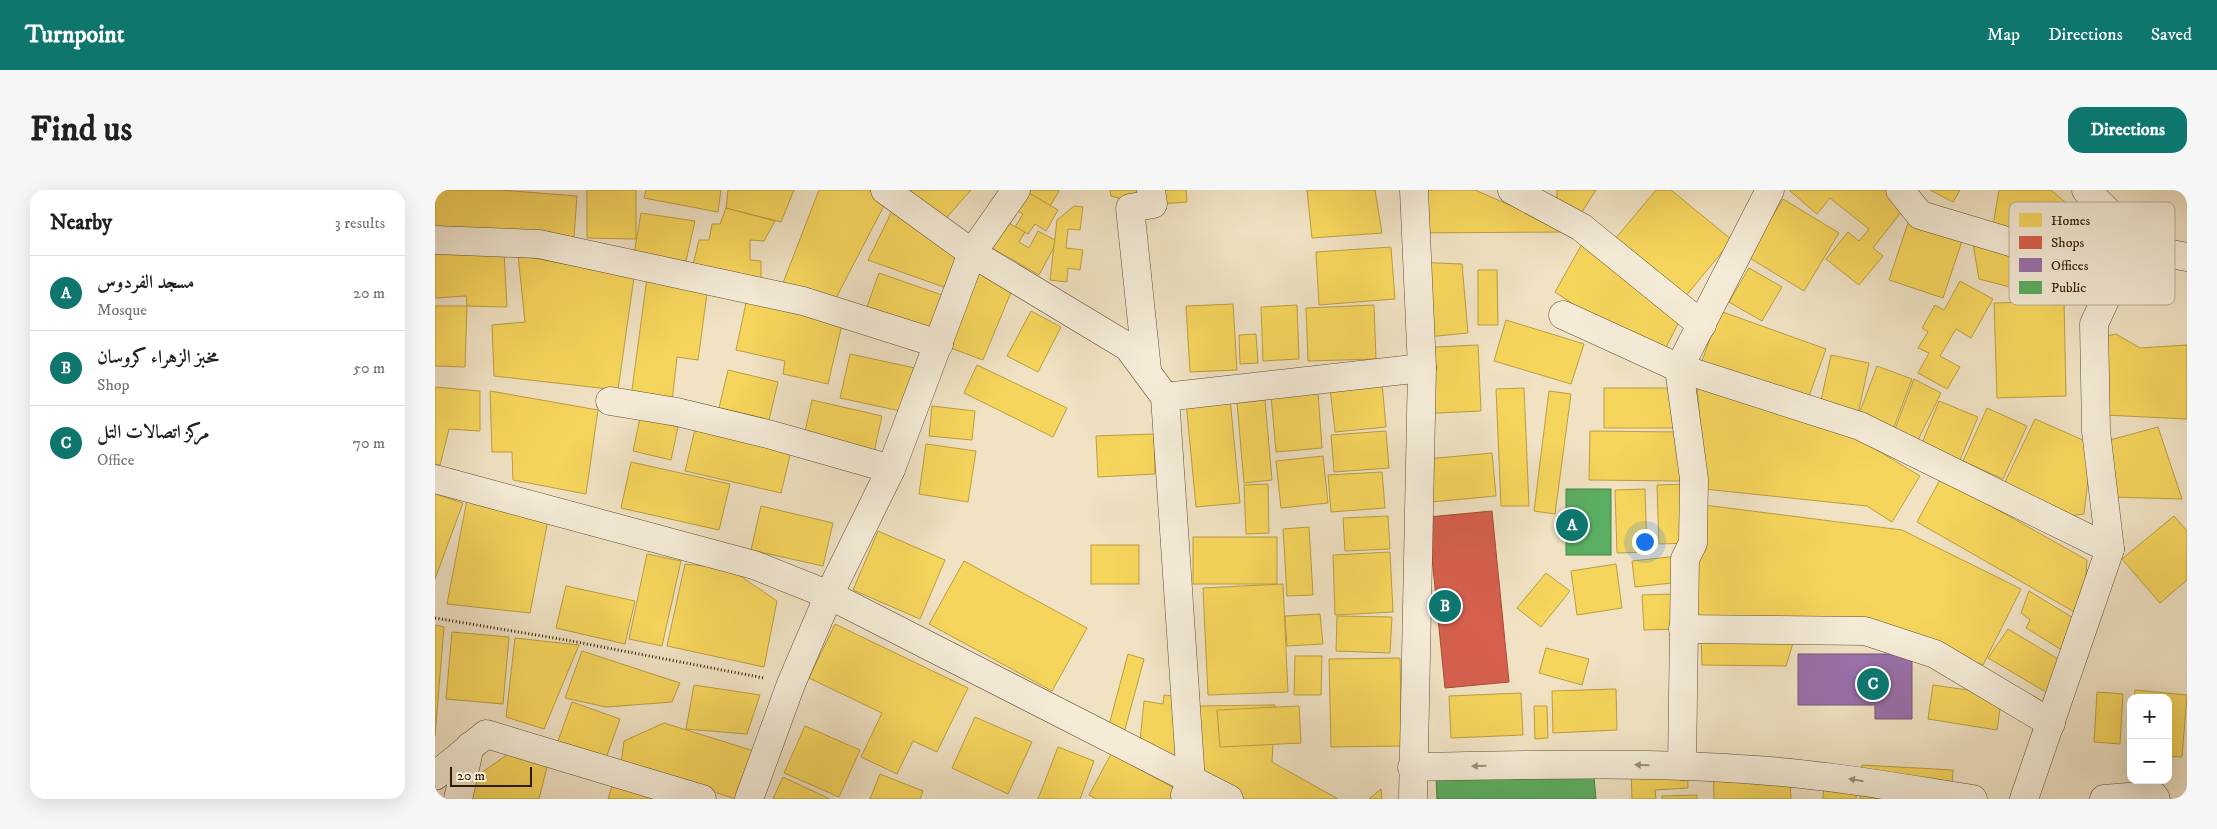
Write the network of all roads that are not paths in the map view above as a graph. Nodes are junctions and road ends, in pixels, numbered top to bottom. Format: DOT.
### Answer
graph roads {
  1 [pos="885,190"];
  2 [pos="1016,190"];
  3 [pos="1151,190"];
  4 [pos="1413,190"];
  5 [pos="1512,190"];
  6 [pos="1770,190"];
  7 [pos="1900,190"];
  8 [pos="2086,190"];
  9 [pos="2098,202"];
  10 [pos="435,240"];
  11 [pos="2009,242"];
  12 [pos="972,253"];
  13 [pos="2103,305"];
  14 [pos="1563,315"];
  15 [pos="1701,325"];
  16 [pos="939,344"];
  17 [pos="1422,368"];
  18 [pos="1679,368"];
  19 [pos="1147,372"];
  20 [pos="1165,397"];
  21 [pos="610,401"];
  22 [pos="891,469"];
  23 [pos="435,479"];
  24 [pos="2111,549"];
  25 [pos="829,596"];
  26 [pos="1683,629"];
  27 [pos="2051,723"];
  28 [pos="471,746"];
  29 [pos="1682,766"];
  30 [pos="1412,767"];
  31 [pos="435,776"];
  32 [pos="1187,790"];
  33 [pos="458,799"];
  34 [pos="702,799"];
  35 [pos="749,799"];
  36 [pos="1229,799"];
  37 [pos="1413,799"];
  38 [pos="1973,799"];
  39 [pos="2024,799"];
  40 [pos="2104,799"];
  41 [pos="2156,799"];
  1 -- 12 [label="street"];
  2 -- 12 [label="street"];
  3 -- 19 [label="street"];
  4 -- 17 [label="street"];
  5 -- 15 [label="street"];
  6 -- 15 [label="street"];
  7 -- 11 [label="street"];
  8 -- 9 [label="street"];
  10 -- 16 [label="street"];
  12 -- 16 [label="street"];
  12 -- 19 [label="street"];
  13 -- 24 [label="street"];
  14 -- 18 [label="street"];
  15 -- 18 [label="street"];
  16 -- 22 [label="street"];
  17 -- 20 [label="street"];
  17 -- 30 [label="street"];
  18 -- 24 [label="street"];
  18 -- 26 [label="street"];
  19 -- 20 [label="street"];
  20 -- 32 [label="street"];
  21 -- 22 [label="street"];
  22 -- 25 [label="street"];
  23 -- 25 [label="street"];
  24 -- 27 [label="street"];
  25 -- 32 [label="street"];
  25 -- 35 [label="street"];
  26 -- 27 [label="street"];
  26 -- 29 [label="street"];
  27 -- 39 [label="street"];
  28 -- 31 [label="street"];
  28 -- 33 [label="street"];
  28 -- 34 [label="street"];
  29 -- 30 [label="street, one-way"];
  38 -- 29 [label="street, one-way"];
  30 -- 37 [label="street"];
  32 -- 36 [label="street"];
  40 -- 41 [label="street"];
}
